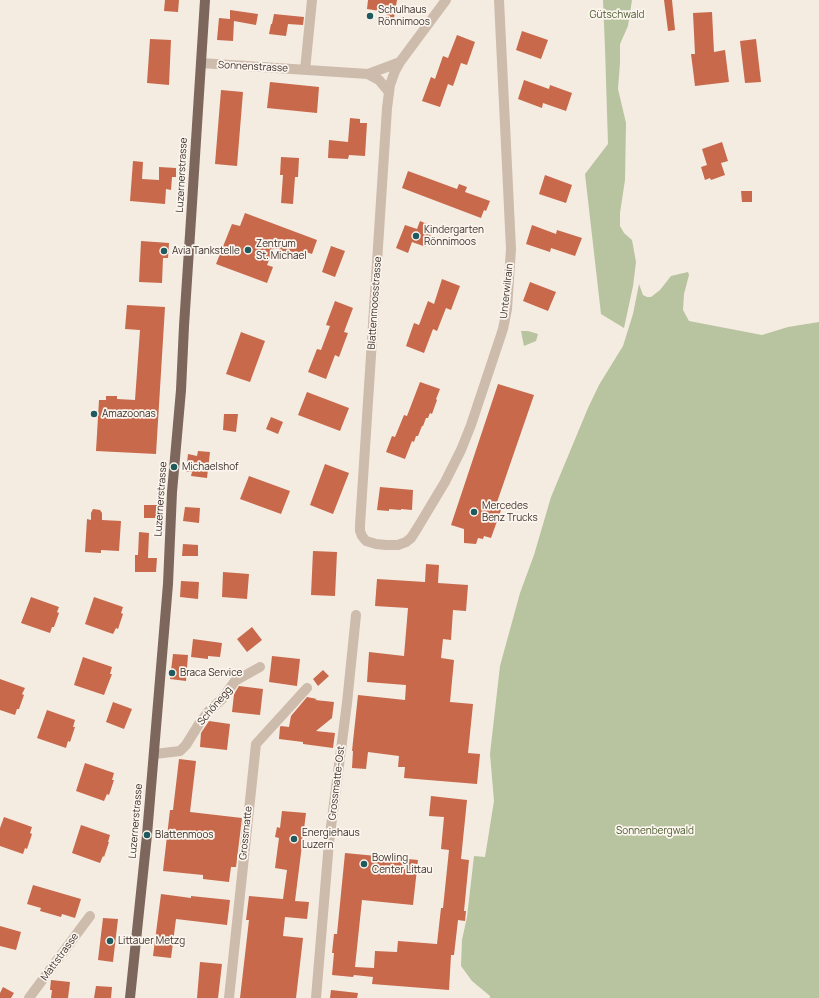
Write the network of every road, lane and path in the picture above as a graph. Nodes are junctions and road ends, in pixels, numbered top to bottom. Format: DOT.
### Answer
graph roads {
  1 [pos="205,0"];
  2 [pos="312,0"];
  3 [pos="446,0"];
  4 [pos="499,0"];
  5 [pos="400,62"];
  6 [pos="200,63"];
  7 [pos="305,70"];
  8 [pos="368,74"];
  9 [pos="389,92"];
  10 [pos="366,541"];
  11 [pos="356,616"];
  12 [pos="260,668"];
  13 [pos="307,688"];
  14 [pos="154,754"];
  15 [pos="90,916"];
  16 [pos="30,998"];
  17 [pos="130,998"];
  18 [pos="229,998"];
  19 [pos="316,998"];
  1 -- 6 [label="main road, Luzernerstrasse"];
  2 -- 7 [label="street"];
  3 -- 5 [label="street"];
  4 -- 10 [label="street, Unterwilrain"];
  5 -- 8 [label="street, Sonnenstrasse"];
  5 -- 9 [label="street, Blattenmoosstrasse"];
  6 -- 7 [label="street, Sonnenstrasse"];
  6 -- 14 [label="main road, Luzernerstrasse"];
  7 -- 8 [label="street, Sonnenstrasse"];
  8 -- 9 [label="street"];
  9 -- 10 [label="street, Blattenmoosstrasse"];
  11 -- 19 [label="street, Grossmatte-Ost"];
  12 -- 14 [label="street, Schönegg"];
  13 -- 18 [label="street, Grossmatte"];
  14 -- 17 [label="main road, Luzernerstrasse"];
  15 -- 16 [label="street, Mattstrasse"];
}
